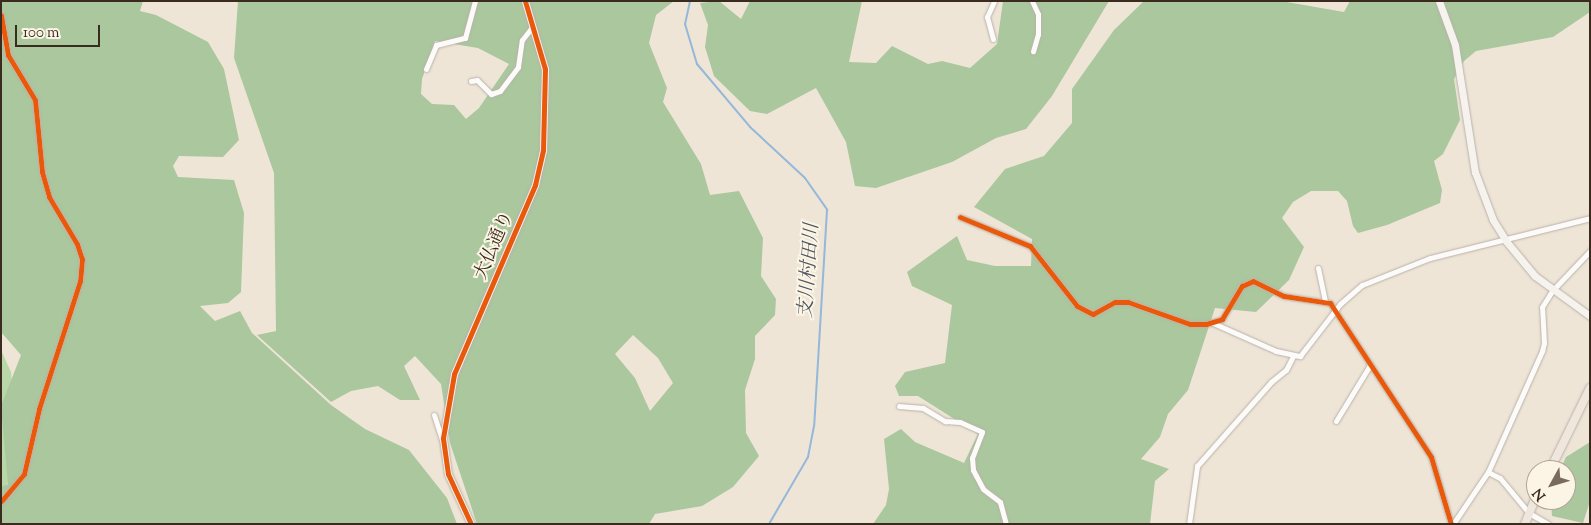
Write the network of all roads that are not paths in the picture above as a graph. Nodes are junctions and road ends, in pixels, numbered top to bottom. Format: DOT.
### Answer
graph roads {
  1 [pos="475,1"];
  2 [pos="525,1"];
  3 [pos="994,1"];
  4 [pos="1032,1"];
  5 [pos="1439,1"];
  6 [pos="1,15"];
  7 [pos="534,25"];
  8 [pos="992,39"];
  9 [pos="1033,51"];
  10 [pos="426,69"];
  11 [pos="471,81"];
  12 [pos="960,217"];
  13 [pos="1590,218"];
  14 [pos="1506,241"];
  15 [pos="1590,251"];
  16 [pos="1318,268"];
  17 [pos="1552,291"];
  18 [pos="1325,301"];
  19 [pos="1337,311"];
  20 [pos="1590,316"];
  21 [pos="1213,323"];
  22 [pos="1293,356"];
  23 [pos="1370,365"];
  24 [pos="1590,388"];
  25 [pos="899,406"];
  26 [pos="434,415"];
  27 [pos="1336,421"];
  28 [pos="444,443"];
  29 [pos="1555,460"];
  30 [pos="1488,472"];
  31 [pos="1,501"];
  32 [pos="1530,510"];
  33 [pos="1529,513"];
  34 [pos="471,524"];
  35 [pos="1006,524"];
  36 [pos="1189,524"];
  37 [pos="1452,524"];
  38 [pos="1526,524"];
  39 [pos="1548,524"];
  1 -- 10 [label="street"];
  2 -- 7 [label="street, 大仏通り"];
  3 -- 8 [label="street"];
  4 -- 9 [label="street"];
  5 -- 14 [label="street"];
  6 -- 31 [label="street"];
  7 -- 11 [label="street"];
  7 -- 28 [label="street, 大仏通り"];
  12 -- 21 [label="street"];
  13 -- 14 [label="street"];
  14 -- 17 [label="street"];
  14 -- 19 [label="street"];
  15 -- 17 [label="street"];
  16 -- 18 [label="street"];
  17 -- 20 [label="street"];
  17 -- 30 [label="street"];
  18 -- 19 [label="street"];
  18 -- 21 [label="street"];
  19 -- 22 [label="street"];
  19 -- 23 [label="street"];
  21 -- 22 [label="street"];
  22 -- 36 [label="street"];
  23 -- 27 [label="street"];
  23 -- 37 [label="street"];
  24 -- 29 [label="main road"];
  25 -- 35 [label="street"];
  26 -- 28 [label="street"];
  28 -- 34 [label="street, 大仏通り"];
  30 -- 33 [label="street"];
  30 -- 37 [label="street"];
  32 -- 33 [label="main road"];
  33 -- 38 [label="main road"];
  33 -- 39 [label="street"];
}
